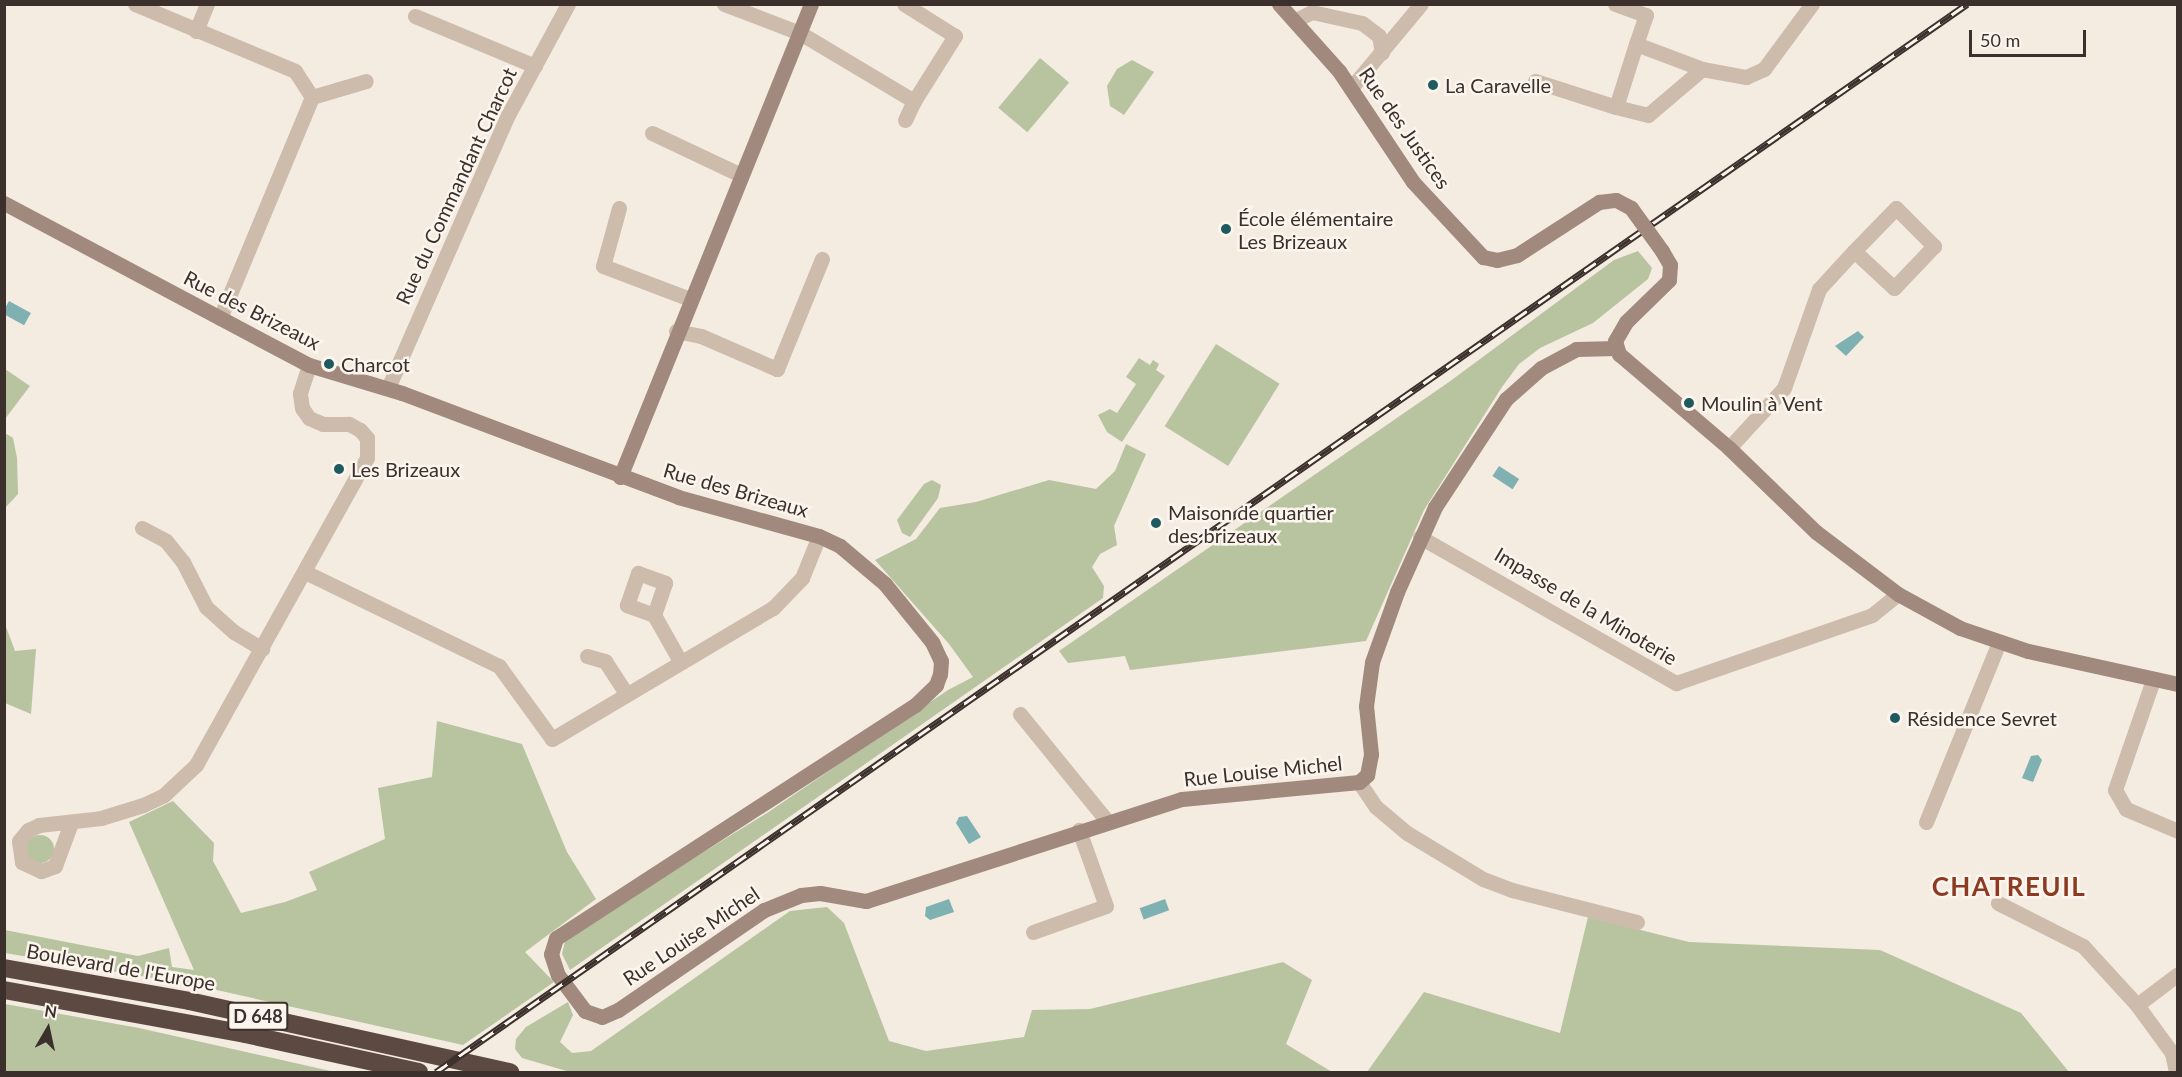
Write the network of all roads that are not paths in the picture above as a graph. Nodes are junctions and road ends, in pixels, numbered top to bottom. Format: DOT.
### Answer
graph roads {
  1 [pos="135,4"];
  2 [pos="207,4"];
  3 [pos="568,4"];
  4 [pos="724,4"];
  5 [pos="811,4"];
  6 [pos="904,4"];
  7 [pos="1279,4"];
  8 [pos="1421,4"];
  9 [pos="1615,4"];
  10 [pos="1812,4"];
  11 [pos="416,16"];
  12 [pos="1296,20"];
  13 [pos="196,32"];
  14 [pos="800,33"];
  15 [pos="1636,44"];
  16 [pos="1382,53"];
  17 [pos="535,66"];
  18 [pos="1702,69"];
  19 [pos="366,81"];
  20 [pos="1535,81"];
  21 [pos="1351,88"];
  22 [pos="312,97"];
  23 [pos="914,101"];
  24 [pos="1616,107"];
  25 [pos="905,120"];
  26 [pos="652,133"];
  27 [pos="741,175"];
  28 [pos="4,203"];
  29 [pos="619,208"];
  30 [pos="1854,251"];
  31 [pos="822,259"];
  32 [pos="690,299"];
  33 [pos="220,318"];
  34 [pos="676,330"];
  35 [pos="1616,348"];
  36 [pos="309,365"];
  37 [pos="388,388"];
  38 [pos="1729,448"];
  39 [pos="620,477"];
  40 [pos="142,528"];
  41 [pos="819,536"];
  42 [pos="1420,537"];
  43 [pos="305,572"];
  44 [pos="1898,594"];
  45 [pos="654,615"];
  46 [pos="1999,642"];
  47 [pos="262,649"];
  48 [pos="587,656"];
  49 [pos="680,661"];
  50 [pos="2153,680"];
  51 [pos="2178,684"];
  52 [pos="626,693"];
  53 [pos="1020,714"];
  54 [pos="1359,782"];
  55 [pos="1107,821"];
  56 [pos="1926,822"];
  57 [pos="71,823"];
  58 [pos="1079,830"];
  59 [pos="2178,831"];
  60 [pos="1998,903"];
  61 [pos="1637,922"];
  62 [pos="1033,932"];
  63 [pos="4,968"];
  64 [pos="558,975"];
  65 [pos="2178,975"];
  66 [pos="4,990"];
  67 [pos="2137,1005"];
  68 [pos="419,1072"];
  69 [pos="510,1072"];
  70 [pos="2176,1072"];
  1 -- 13 [label="street"];
  2 -- 13 [label="street"];
  3 -- 17 [label="street, Rue du Commandant Charcot"];
  4 -- 14 [label="street"];
  5 -- 14 [label="street"];
  6 -- 23 [label="street"];
  7 -- 12 [label="street, Rue des Justices"];
  8 -- 16 [label="street"];
  9 -- 15 [label="street"];
  10 -- 18 [label="street"];
  11 -- 17 [label="street"];
  12 -- 16 [label="street"];
  12 -- 21 [label="street, Rue des Justices"];
  13 -- 22 [label="street"];
  14 -- 23 [label="street"];
  14 -- 27 [label="street"];
  15 -- 18 [label="street"];
  15 -- 24 [label="street"];
  16 -- 21 [label="street"];
  17 -- 37 [label="street, Rue du Commandant Charcot"];
  18 -- 24 [label="street"];
  19 -- 22 [label="street"];
  20 -- 24 [label="street"];
  21 -- 35 [label="street, Rue des Justices, bridge"];
  22 -- 33 [label="street"];
  23 -- 25 [label="street"];
  26 -- 27 [label="street"];
  27 -- 32 [label="street"];
  28 -- 33 [label="street, Rue des Brizeaux"];
  29 -- 32 [label="street"];
  30 -- 30 [label="street"];
  30 -- 38 [label="street"];
  31 -- 34 [label="street"];
  32 -- 34 [label="street"];
  33 -- 36 [label="street, Rue des Brizeaux"];
  34 -- 39 [label="street"];
  35 -- 38 [label="street"];
  35 -- 42 [label="street"];
  36 -- 37 [label="street, Rue des Brizeaux"];
  36 -- 43 [label="street"];
  37 -- 39 [label="street, Rue des Brizeaux"];
  38 -- 44 [label="street"];
  39 -- 41 [label="street, Rue des Brizeaux"];
  40 -- 47 [label="street"];
  41 -- 49 [label="street"];
  41 -- 64 [label="street, Rue des Brizeaux"];
  42 -- 44 [label="street, Impasse de la Minoterie"];
  42 -- 54 [label="street"];
  43 -- 47 [label="street"];
  43 -- 52 [label="street"];
  44 -- 46 [label="street"];
  45 -- 49 [label="street"];
  46 -- 50 [label="street"];
  46 -- 56 [label="street"];
  47 -- 57 [label="street"];
  48 -- 52 [label="street"];
  49 -- 52 [label="street"];
  50 -- 51 [label="street"];
  50 -- 59 [label="street"];
  53 -- 55 [label="street"];
  54 -- 55 [label="street, Rue Louise Michel"];
  54 -- 61 [label="street, Rue Louise Michel"];
  55 -- 58 [label="street, Rue Louise Michel"];
  58 -- 62 [label="street"];
  58 -- 64 [label="street, Rue Louise Michel"];
  60 -- 67 [label="street"];
  63 -- 69 [label="highway, Boulevard de l'Europe / D 648"];
  65 -- 67 [label="street"];
  66 -- 68 [label="highway, D 648"];
  67 -- 70 [label="street"];
}
